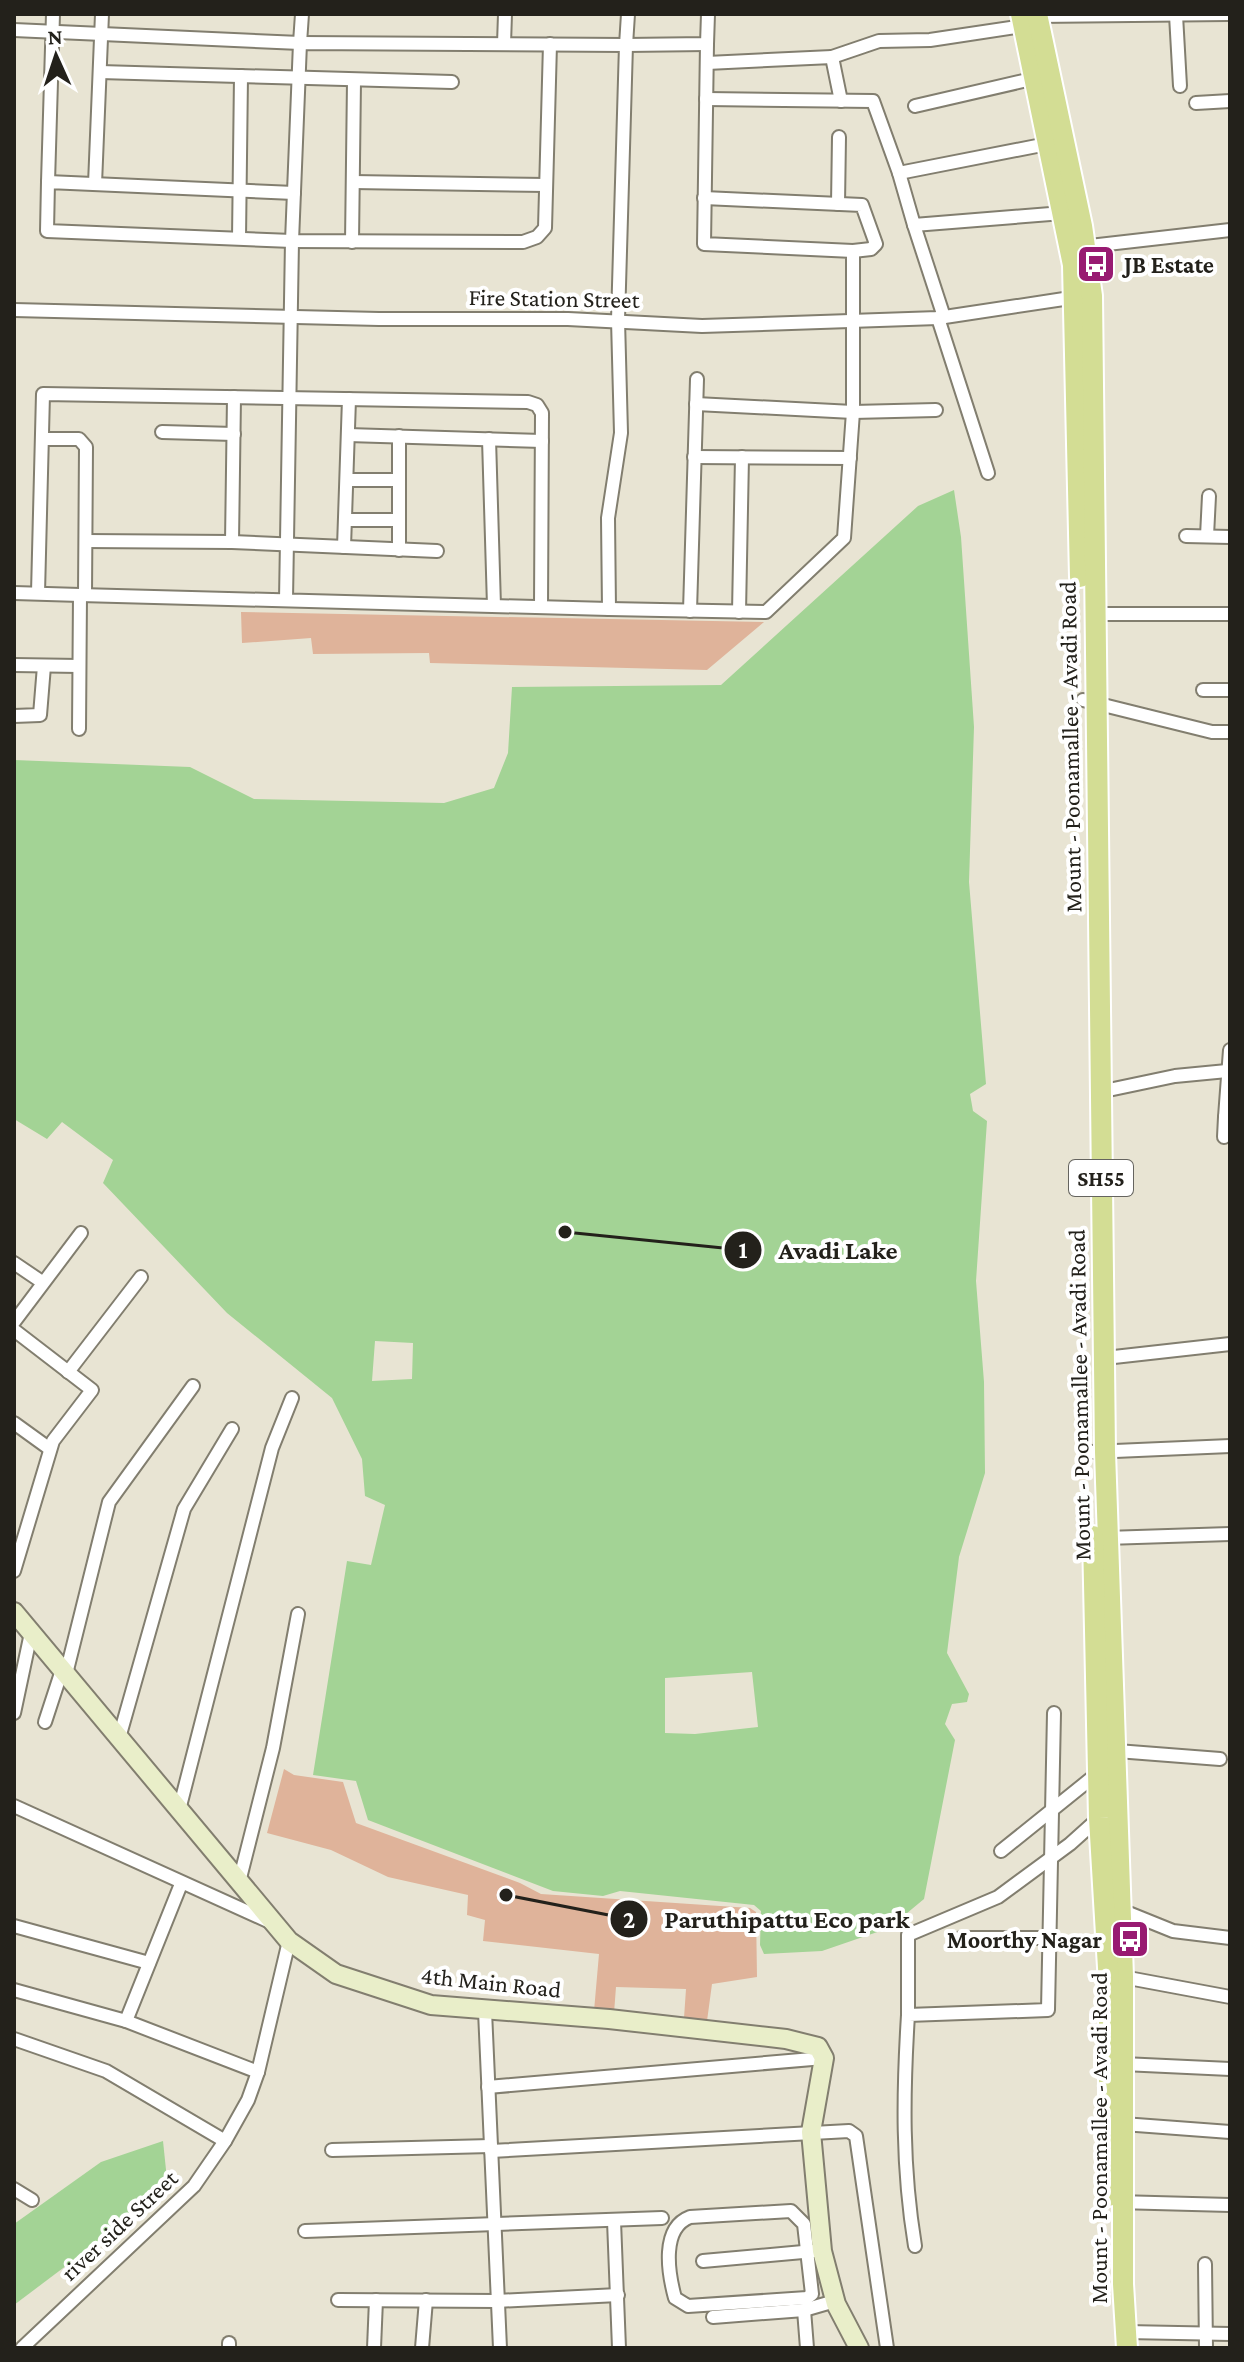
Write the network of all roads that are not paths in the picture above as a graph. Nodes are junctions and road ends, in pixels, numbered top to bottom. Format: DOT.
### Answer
graph roads {
  1 [pos="53,14"];
  2 [pos="102,14"];
  3 [pos="302,14"];
  4 [pos="505,14"];
  5 [pos="628,14"];
  6 [pos="708,14"];
  7 [pos="1228,14"];
  8 [pos="1176,15"];
  9 [pos="1029,18"];
  10 [pos="14,30"];
  11 [pos="53,32"];
  12 [pos="101,34"];
  13 [pos="300,43"];
  14 [pos="504,44"];
  15 [pos="550,44"];
  16 [pos="707,44"];
  17 [pos="626,45"];
  18 [pos="832,57"];
  19 [pos="707,63"];
  20 [pos="100,72"];
  21 [pos="241,76"];
  22 [pos="298,78"];
  23 [pos="1036,78"];
  24 [pos="354,81"];
  25 [pos="452,82"];
  26 [pos="1180,86"];
  27 [pos="706,99"];
  28 [pos="841,101"];
  29 [pos="1230,101"];
  30 [pos="1196,103"];
  31 [pos="915,106"];
  32 [pos="839,137"];
  33 [pos="1047,144"];
  34 [pos="899,173"];
  35 [pos="48,182"];
  36 [pos="353,182"];
  37 [pos="95,184"];
  38 [pos="546,185"];
  39 [pos="240,190"];
  40 [pos="294,193"];
  41 [pos="704,198"];
  42 [pos="838,204"];
  43 [pos="1063,213"];
  44 [pos="914,225"];
  45 [pos="1230,230"];
  46 [pos="239,238"];
  47 [pos="292,241"];
  48 [pos="352,242"];
  49 [pos="1078,247"];
  50 [pos="853,251"];
  51 [pos="1083,297"];
  52 [pos="14,310"];
  53 [pos="292,317"];
  54 [pos="941,318"];
  55 [pos="618,320"];
  56 [pos="854,321"];
  57 [pos="697,379"];
  58 [pos="234,397"];
  59 [pos="290,398"];
  60 [pos="349,399"];
  61 [pos="696,404"];
  62 [pos="936,410"];
  63 [pos="853,412"];
  64 [pos="162,432"];
  65 [pos="234,434"];
  66 [pos="348,435"];
  67 [pos="399,436"];
  68 [pos="42,439"];
  69 [pos="489,439"];
  70 [pos="542,441"];
  71 [pos="694,457"];
  72 [pos="742,457"];
  73 [pos="850,458"];
  74 [pos="988,473"];
  75 [pos="347,480"];
  76 [pos="399,480"];
  77 [pos="1209,496"];
  78 [pos="345,520"];
  79 [pos="399,520"];
  80 [pos="1186,536"];
  81 [pos="1207,536"];
  82 [pos="1230,537"];
  83 [pos="86,541"];
  84 [pos="232,542"];
  85 [pos="288,545"];
  86 [pos="344,547"];
  87 [pos="399,550"];
  88 [pos="437,551"];
  89 [pos="14,593"];
  90 [pos="38,593"];
  91 [pos="82,595"];
  92 [pos="286,600"];
  93 [pos="494,606"];
  94 [pos="541,607"];
  95 [pos="609,609"];
  96 [pos="690,611"];
  97 [pos="739,612"];
  98 [pos="1094,614"];
  99 [pos="1230,614"];
  100 [pos="14,665"];
  101 [pos="44,666"];
  102 [pos="79,666"];
  103 [pos="1203,690"];
  104 [pos="1230,690"];
  105 [pos="1090,702"];
  106 [pos="14,716"];
  107 [pos="79,729"];
  108 [pos="1230,732"];
  109 [pos="1230,1050"];
  110 [pos="1227,1071"];
  111 [pos="1099,1092"];
  112 [pos="1227,1117"];
  113 [pos="1224,1137"];
  114 [pos="81,1233"];
  115 [pos="14,1263"];
  116 [pos="141,1277"];
  117 [pos="42,1282"];
  118 [pos="14,1322"];
  119 [pos="14,1330"];
  120 [pos="1230,1344"];
  121 [pos="1105,1358"];
  122 [pos="68,1372"];
  123 [pos="193,1386"];
  124 [pos="292,1398"];
  125 [pos="14,1423"];
  126 [pos="232,1429"];
  127 [pos="1230,1446"];
  128 [pos="50,1449"];
  129 [pos="1098,1452"];
  130 [pos="1230,1534"];
  131 [pos="1106,1538"];
  132 [pos="14,1571"];
  133 [pos="14,1612"];
  134 [pos="298,1614"];
  135 [pos="31,1633"];
  136 [pos="64,1672"];
  137 [pos="14,1713"];
  138 [pos="1054,1713"];
  139 [pos="45,1722"];
  140 [pos="119,1738"];
  141 [pos="1117,1751"];
  142 [pos="1220,1759"];
  143 [pos="1098,1773"];
  144 [pos="14,1806"];
  145 [pos="179,1810"];
  146 [pos="1052,1810"];
  147 [pos="1099,1818"];
  148 [pos="1001,1851"];
  149 [pos="1051,1858"];
  150 [pos="239,1882"];
  151 [pos="181,1884"];
  152 [pos="1121,1910"];
  153 [pos="274,1924"];
  154 [pos="14,1926"];
  155 [pos="961,1938"];
  156 [pos="1049,1938"];
  157 [pos="1230,1938"];
  158 [pos="289,1941"];
  159 [pos="149,1963"];
  160 [pos="1123,1977"];
  161 [pos="14,1990"];
  162 [pos="1230,1997"];
  163 [pos="485,2011"];
  164 [pos="908,2015"];
  165 [pos="126,2021"];
  166 [pos="14,2039"];
  167 [pos="824,2058"];
  168 [pos="1123,2064"];
  169 [pos="1230,2069"];
  170 [pos="258,2072"];
  171 [pos="488,2087"];
  172 [pos="1123,2124"];
  173 [pos="811,2132"];
  174 [pos="1230,2132"];
  175 [pos="225,2141"];
  176 [pos="491,2149"];
  177 [pos="332,2150"];
  178 [pos="14,2189"];
  179 [pos="32,2200"];
  180 [pos="1116,2202"];
  181 [pos="1230,2205"];
  182 [pos="662,2218"];
  183 [pos="614,2221"];
  184 [pos="494,2227"];
  185 [pos="305,2231"];
  186 [pos="915,2246"];
  187 [pos="815,2251"];
  188 [pos="703,2261"];
  189 [pos="1205,2264"];
  190 [pos="618,2295"];
  191 [pos="338,2300"];
  192 [pos="376,2300"];
  193 [pos="426,2300"];
  194 [pos="497,2301"];
  195 [pos="835,2301"];
  196 [pos="804,2310"];
  197 [pos="713,2317"];
  198 [pos="1205,2333"];
  199 [pos="1230,2334"];
  200 [pos="1122,2343"];
  201 [pos="22,2348"];
  202 [pos="374,2348"];
  203 [pos="422,2348"];
  204 [pos="500,2348"];
  205 [pos="619,2348"];
  206 [pos="807,2348"];
  207 [pos="859,2348"];
  208 [pos="887,2348"];
  209 [pos="1206,2348"];
  1 -- 11 [label="street"];
  2 -- 12 [label="street"];
  3 -- 13 [label="street"];
  4 -- 14 [label="street"];
  5 -- 17 [label="street"];
  6 -- 16 [label="street"];
  7 -- 8 [label="street"];
  8 -- 9 [label="street"];
  8 -- 26 [label="street"];
  9 -- 18 [label="street"];
  9 -- 23 [label="main road, Mount - Poonamallee - Avadi Road / SH55"];
  9 -- 49 [label="main road, Mount - Poonamallee - Avadi Road / SH55"];
  10 -- 11 [label="street"];
  11 -- 12 [label="street"];
  11 -- 35 [label="street"];
  12 -- 13 [label="street"];
  12 -- 20 [label="street"];
  13 -- 14 [label="street"];
  13 -- 22 [label="street"];
  14 -- 15 [label="street"];
  15 -- 17 [label="street"];
  15 -- 38 [label="street"];
  16 -- 17 [label="street"];
  16 -- 19 [label="street"];
  17 -- 55 [label="street"];
  18 -- 19 [label="street"];
  18 -- 28 [label="street"];
  19 -- 27 [label="street"];
  20 -- 21 [label="street"];
  20 -- 37 [label="street"];
  21 -- 22 [label="street"];
  21 -- 39 [label="street"];
  22 -- 24 [label="street"];
  22 -- 40 [label="street"];
  23 -- 31 [label="street"];
  23 -- 33 [label="main road, Mount - Poonamallee - Avadi Road / SH55"];
  24 -- 25 [label="street"];
  24 -- 36 [label="street"];
  27 -- 28 [label="street"];
  27 -- 41 [label="street"];
  28 -- 34 [label="street"];
  29 -- 30 [label="street"];
  32 -- 42 [label="street"];
  33 -- 34 [label="street"];
  33 -- 43 [label="main road, Mount - Poonamallee - Avadi Road / SH55"];
  34 -- 44 [label="street"];
  35 -- 37 [label="street"];
  35 -- 46 [label="street"];
  36 -- 38 [label="street"];
  36 -- 48 [label="street"];
  37 -- 39 [label="street"];
  38 -- 48 [label="street"];
  39 -- 40 [label="street"];
  39 -- 46 [label="street"];
  40 -- 47 [label="street"];
  41 -- 42 [label="street"];
  41 -- 50 [label="street"];
  42 -- 50 [label="street"];
  43 -- 44 [label="street"];
  43 -- 49 [label="main road, Mount - Poonamallee - Avadi Road / SH55"];
  44 -- 54 [label="street"];
  45 -- 49 [label="street"];
  46 -- 47 [label="street"];
  47 -- 48 [label="street"];
  47 -- 53 [label="street"];
  49 -- 51 [label="main road, Mount - Poonamallee - Avadi Road / SH55"];
  50 -- 56 [label="street"];
  51 -- 54 [label="street, Fire Station Street"];
  51 -- 98 [label="main road, Mount - Poonamallee - Avadi Road / SH55"];
  51 -- 105 [label="main road, Mount - Poonamallee - Avadi Road / SH55"];
  52 -- 53 [label="street, Fire Station Street"];
  53 -- 55 [label="street, Fire Station Street"];
  53 -- 59 [label="street"];
  54 -- 56 [label="street, Fire Station Street"];
  54 -- 74 [label="street"];
  55 -- 56 [label="street, Fire Station Street"];
  55 -- 95 [label="street"];
  56 -- 63 [label="street"];
  57 -- 61 [label="street"];
  58 -- 59 [label="street"];
  58 -- 65 [label="street"];
  58 -- 68 [label="street"];
  59 -- 60 [label="street"];
  59 -- 85 [label="street"];
  60 -- 66 [label="street"];
  60 -- 70 [label="street"];
  61 -- 63 [label="street"];
  61 -- 71 [label="street"];
  62 -- 63 [label="street"];
  63 -- 73 [label="street"];
  64 -- 65 [label="street"];
  65 -- 84 [label="street"];
  66 -- 67 [label="street"];
  66 -- 75 [label="street"];
  67 -- 69 [label="street"];
  67 -- 76 [label="street"];
  68 -- 83 [label="street"];
  68 -- 90 [label="street"];
  69 -- 70 [label="street"];
  69 -- 93 [label="street"];
  70 -- 94 [label="street"];
  71 -- 72 [label="street"];
  71 -- 96 [label="street"];
  72 -- 73 [label="street"];
  72 -- 97 [label="street"];
  73 -- 97 [label="street"];
  75 -- 76 [label="street"];
  75 -- 78 [label="street"];
  76 -- 79 [label="street"];
  77 -- 81 [label="street"];
  78 -- 79 [label="street"];
  78 -- 86 [label="street"];
  79 -- 87 [label="street"];
  80 -- 81 [label="street"];
  81 -- 82 [label="street"];
  83 -- 84 [label="street"];
  83 -- 91 [label="street"];
  84 -- 85 [label="street"];
  85 -- 86 [label="street"];
  85 -- 92 [label="street"];
  86 -- 87 [label="street"];
  87 -- 88 [label="street"];
  89 -- 90 [label="street"];
  90 -- 91 [label="street"];
  91 -- 92 [label="street"];
  91 -- 102 [label="street"];
  92 -- 93 [label="street"];
  93 -- 94 [label="street"];
  94 -- 95 [label="street"];
  95 -- 96 [label="street"];
  96 -- 97 [label="street"];
  98 -- 99 [label="street"];
  98 -- 105 [label="main road, Mount - Poonamallee - Avadi Road / SH55"];
  100 -- 101 [label="street"];
  101 -- 102 [label="street"];
  101 -- 106 [label="street"];
  102 -- 107 [label="street"];
  103 -- 104 [label="street"];
  105 -- 108 [label="street"];
  105 -- 111 [label="main road, Mount - Poonamallee - Avadi Road / SH55"];
  105 -- 129 [label="main road, Mount - Poonamallee - Avadi Road / SH55"];
  109 -- 110 [label="street"];
  110 -- 111 [label="street"];
  110 -- 112 [label="street"];
  111 -- 121 [label="main road, Mount - Poonamallee - Avadi Road / SH55"];
  112 -- 113 [label="street"];
  114 -- 117 [label="street"];
  115 -- 117 [label="street"];
  116 -- 122 [label="street"];
  117 -- 118 [label="street"];
  119 -- 122 [label="street"];
  120 -- 121 [label="street"];
  121 -- 129 [label="main road, Mount - Poonamallee - Avadi Road / SH55"];
  122 -- 128 [label="street"];
  123 -- 136 [label="street"];
  124 -- 145 [label="street"];
  125 -- 128 [label="street"];
  126 -- 140 [label="street"];
  127 -- 129 [label="street"];
  128 -- 132 [label="street"];
  129 -- 131 [label="main road, Mount - Poonamallee - Avadi Road / SH55"];
  129 -- 143 [label="main road, Mount - Poonamallee - Avadi Road / SH55"];
  130 -- 131 [label="street"];
  131 -- 141 [label="main road, Mount - Poonamallee - Avadi Road / SH55"];
  133 -- 135 [label="main road, 4th Main Road"];
  134 -- 150 [label="street"];
  135 -- 136 [label="main road, 4th Main Road"];
  135 -- 137 [label="street"];
  136 -- 139 [label="street"];
  136 -- 140 [label="main road, 4th Main Road"];
  138 -- 146 [label="street"];
  140 -- 145 [label="main road, 4th Main Road"];
  141 -- 142 [label="street"];
  141 -- 152 [label="main road, Mount - Poonamallee - Avadi Road / SH55"];
  143 -- 146 [label="street"];
  143 -- 147 [label="main road, Mount - Poonamallee - Avadi Road / SH55"];
  144 -- 151 [label="street"];
  145 -- 150 [label="main road, 4th Main Road"];
  146 -- 148 [label="street"];
  146 -- 149 [label="street"];
  147 -- 149 [label="street"];
  147 -- 180 [label="main road, Mount - Poonamallee - Avadi Road / SH55"];
  149 -- 156 [label="street"];
  149 -- 164 [label="street"];
  150 -- 153 [label="main road, 4th Main Road"];
  151 -- 153 [label="street"];
  151 -- 159 [label="street"];
  152 -- 157 [label="street"];
  152 -- 160 [label="main road, Mount - Poonamallee - Avadi Road / SH55"];
  153 -- 158 [label="main road, 4th Main Road"];
  154 -- 159 [label="street"];
  155 -- 156 [label="street"];
  156 -- 164 [label="street"];
  158 -- 163 [label="main road, 4th Main Road"];
  158 -- 170 [label="street, river side Street"];
  159 -- 165 [label="street"];
  160 -- 162 [label="street"];
  160 -- 168 [label="main road, Mount - Poonamallee - Avadi Road / SH55"];
  161 -- 165 [label="street"];
  163 -- 167 [label="main road, 4th Main Road"];
  163 -- 171 [label="street"];
  164 -- 186 [label="street"];
  165 -- 170 [label="street"];
  166 -- 175 [label="street"];
  167 -- 171 [label="street"];
  167 -- 173 [label="main road"];
  168 -- 169 [label="street"];
  168 -- 172 [label="main road, Mount - Poonamallee - Avadi Road / SH55"];
  170 -- 175 [label="street, river side Street"];
  171 -- 176 [label="street"];
  172 -- 174 [label="street"];
  172 -- 180 [label="main road, Mount - Poonamallee - Avadi Road / SH55"];
  173 -- 176 [label="street"];
  173 -- 187 [label="main road"];
  173 -- 208 [label="street"];
  175 -- 201 [label="street, river side Street"];
  176 -- 177 [label="street"];
  176 -- 184 [label="street"];
  178 -- 179 [label="street"];
  180 -- 181 [label="street"];
  180 -- 200 [label="main road, Mount - Poonamallee - Avadi Road / SH55"];
  182 -- 183 [label="street"];
  183 -- 184 [label="street"];
  183 -- 190 [label="street"];
  184 -- 185 [label="street"];
  184 -- 194 [label="street"];
  187 -- 187 [label="street"];
  187 -- 188 [label="street"];
  187 -- 195 [label="main road"];
  189 -- 198 [label="street"];
  190 -- 194 [label="street"];
  190 -- 205 [label="street"];
  191 -- 192 [label="street"];
  192 -- 193 [label="street"];
  192 -- 202 [label="street"];
  193 -- 194 [label="street"];
  193 -- 203 [label="street"];
  194 -- 204 [label="street"];
  195 -- 196 [label="street"];
  195 -- 207 [label="main road"];
  196 -- 197 [label="street"];
  196 -- 206 [label="street"];
  198 -- 199 [label="street"];
  198 -- 200 [label="street"];
  198 -- 209 [label="street"];
}
